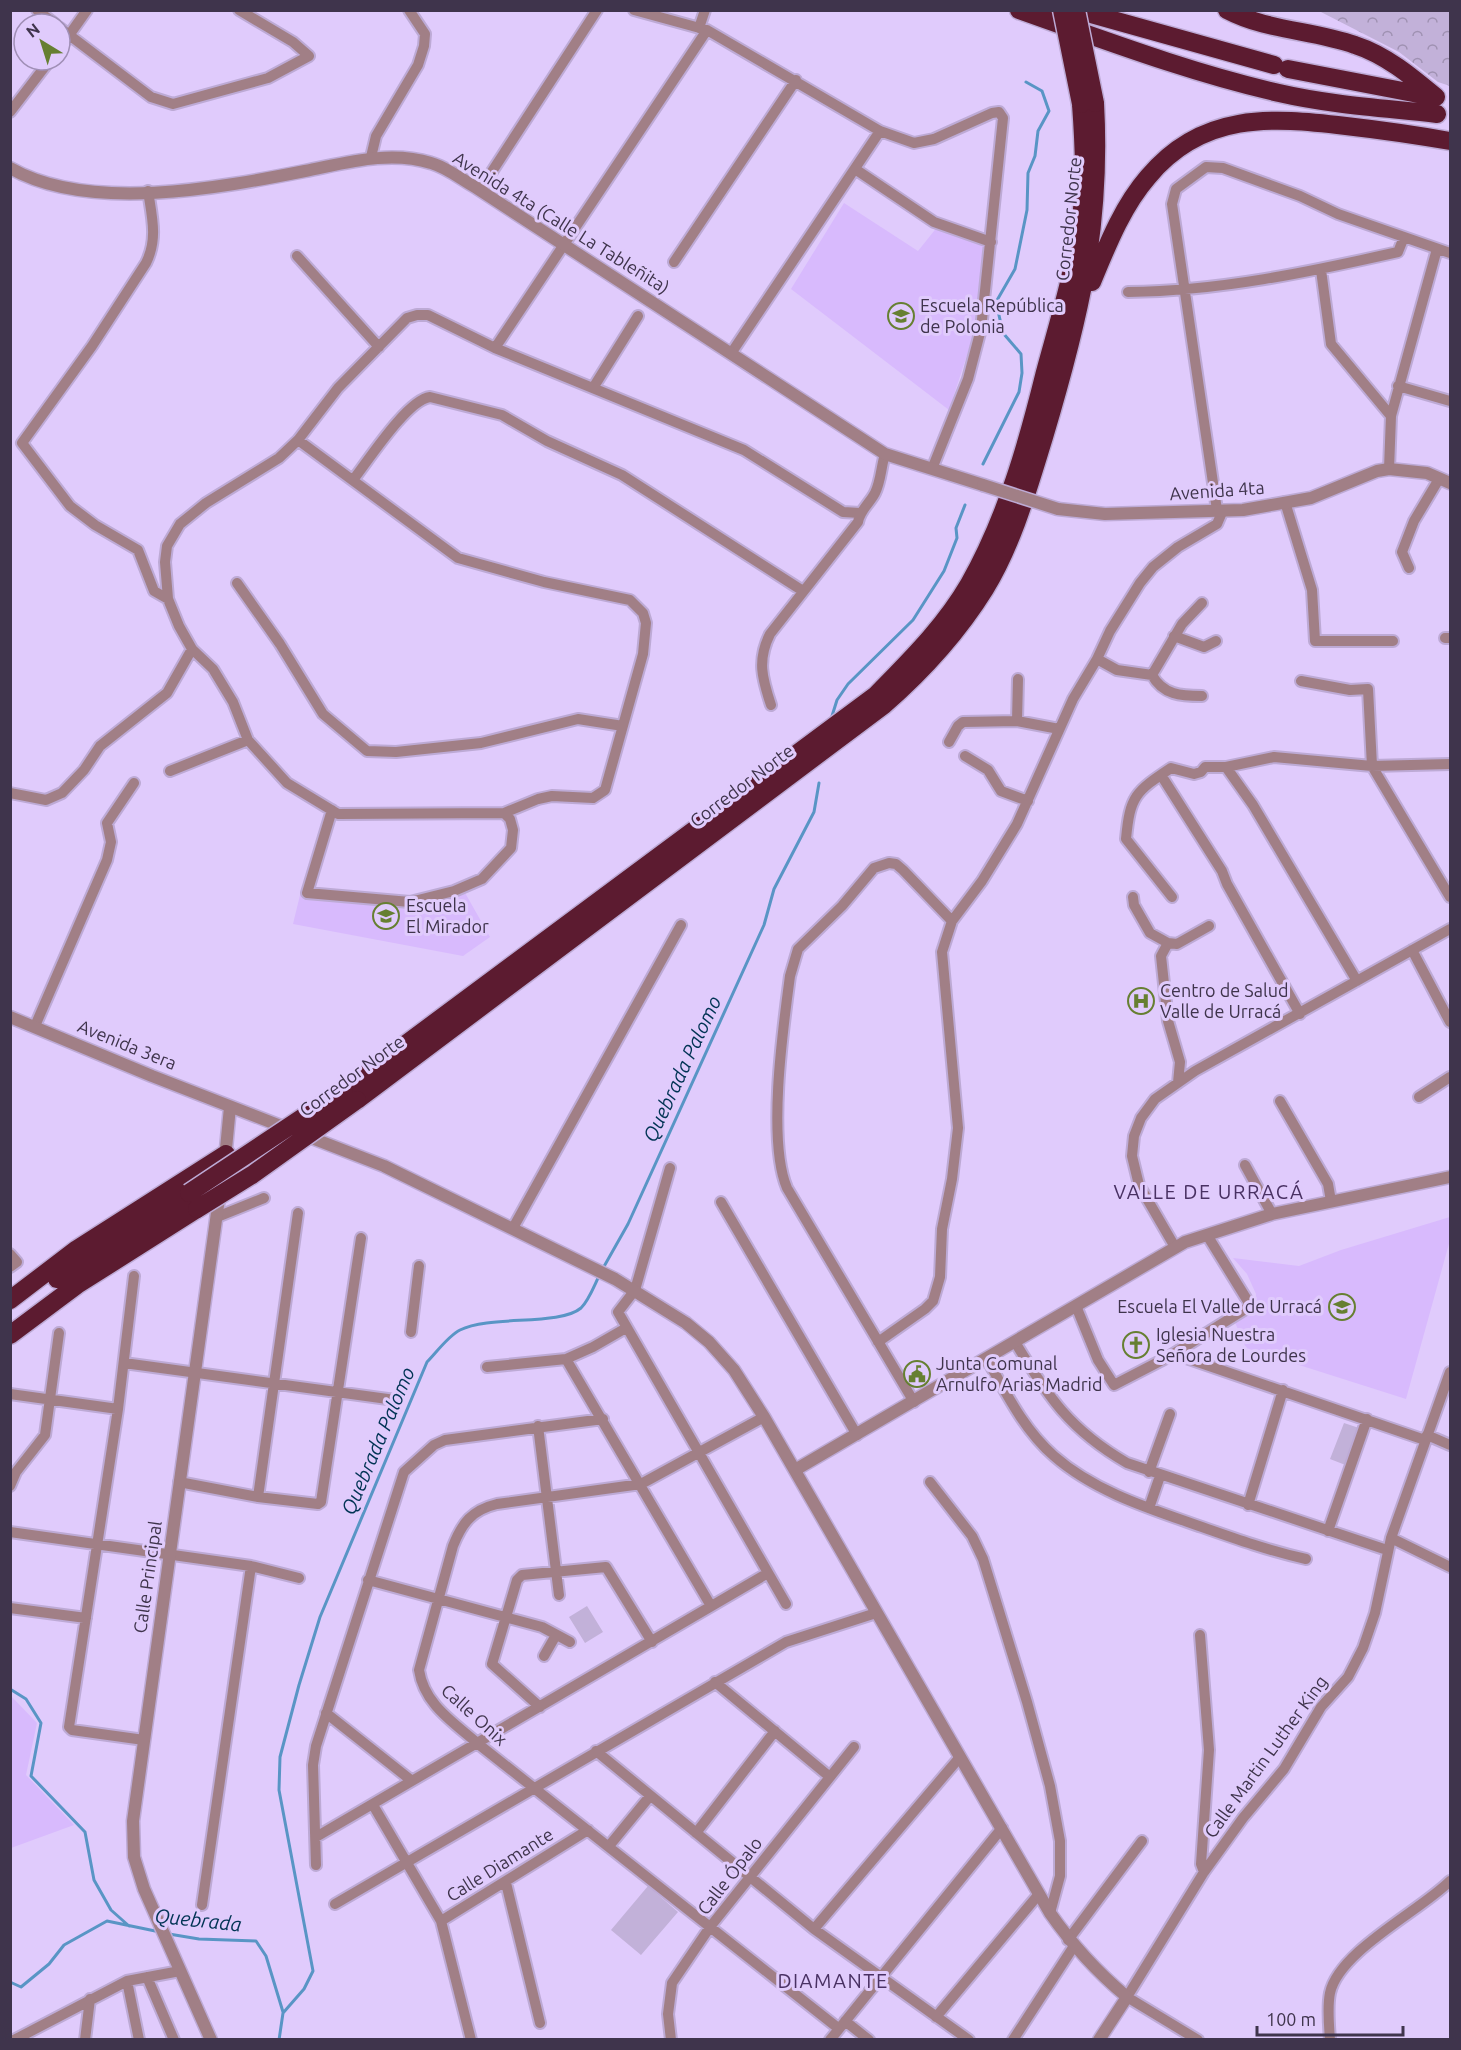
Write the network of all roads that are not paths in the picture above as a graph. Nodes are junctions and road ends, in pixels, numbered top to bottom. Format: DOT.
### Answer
graph roads {
  1 [pos="87,10"];
  2 [pos="239,10"];
  3 [pos="409,10"];
  4 [pos="597,10"];
  5 [pos="634,10"];
  6 [pos="705,10"];
  7 [pos="1019,10"];
  8 [pos="1062,10"];
  9 [pos="1076,10"];
  10 [pos="1126,10"];
  11 [pos="1227,10"];
  12 [pos="1104,17"];
  13 [pos="703,29"];
  14 [pos="72,32"];
  15 [pos="72,38"];
  16 [pos="42,72"];
  17 [pos="796,80"];
  18 [pos="1088,104"];
  19 [pos="1436,106"];
  20 [pos="10,112"];
  21 [pos="880,131"];
  22 [pos="1450,141"];
  23 [pos="371,157"];
  24 [pos="10,168"];
  25 [pos="855,170"];
  26 [pos="480,190"];
  27 [pos="148,192"];
  28 [pos="1404,237"];
  29 [pos="991,242"];
  30 [pos="562,245"];
  31 [pos="1437,249"];
  32 [pos="1450,253"];
  33 [pos="297,256"];
  34 [pos="674,262"];
  35 [pos="1321,270"];
  36 [pos="1185,291"];
  37 [pos="1128,292"];
  38 [pos="1080,308"];
  39 [pos="638,316"];
  40 [pos="379,347"];
  41 [pos="495,348"];
  42 [pos="732,352"];
  43 [pos="1398,386"];
  44 [pos="593,388"];
  45 [pos="1450,401"];
  46 [pos="1390,416"];
  47 [pos="298,440"];
  48 [pos="885,454"];
  49 [pos="932,469"];
  50 [pos="1389,469"];
  51 [pos="353,480"];
  52 [pos="1445,481"];
  53 [pos="983,485"];
  54 [pos="1285,502"];
  55 [pos="1220,510"];
  56 [pos="860,513"];
  57 [pos="1409,568"];
  58 [pos="237,583"];
  59 [pos="803,591"];
  60 [pos="168,599"];
  61 [pos="1202,603"];
  62 [pos="1174,636"];
  63 [pos="1216,641"];
  64 [pos="1394,641"];
  65 [pos="192,649"];
  66 [pos="1097,659"];
  67 [pos="1152,675"];
  68 [pos="1017,679"];
  69 [pos="1301,681"];
  70 [pos="1202,696"];
  71 [pos="771,705"];
  72 [pos="1017,721"];
  73 [pos="623,726"];
  74 [pos="1059,729"];
  75 [pos="248,740"];
  76 [pos="949,742"];
  77 [pos="964,756"];
  78 [pos="1450,765"];
  79 [pos="1372,766"];
  80 [pos="1226,767"];
  81 [pos="170,771"];
  82 [pos="1161,775"];
  83 [pos="134,783"];
  84 [pos="10,793"];
  85 [pos="1028,801"];
  86 [pos="332,810"];
  87 [pos="504,813"];
  88 [pos="1133,897"];
  89 [pos="1172,897"];
  90 [pos="1450,897"];
  91 [pos="952,921"];
  92 [pos="681,925"];
  93 [pos="1209,926"];
  94 [pos="1450,928"];
  95 [pos="1168,943"];
  96 [pos="1412,950"];
  97 [pos="1357,981"];
  98 [pos="1300,1014"];
  99 [pos="10,1017"];
  100 [pos="1450,1022"];
  101 [pos="35,1026"];
  102 [pos="1450,1077"];
  103 [pos="1178,1083"];
  104 [pos="350,1095"];
  105 [pos="1419,1097"];
  106 [pos="1280,1101"];
  107 [pos="230,1107"];
  108 [pos="226,1154"];
  109 [pos="1245,1165"];
  110 [pos="670,1168"];
  111 [pos="1450,1177"];
  112 [pos="264,1198"];
  113 [pos="193,1201"];
  114 [pos="1331,1201"];
  115 [pos="721,1202"];
  116 [pos="298,1213"];
  117 [pos="1272,1214"];
  118 [pos="217,1217"];
  119 [pos="513,1228"];
  120 [pos="1207,1235"];
  121 [pos="361,1238"];
  122 [pos="1175,1247"];
  123 [pos="10,1254"];
  124 [pos="10,1266"];
  125 [pos="419,1266"];
  126 [pos="134,1276"];
  127 [pos="635,1290"];
  128 [pos="10,1300"];
  129 [pos="1076,1306"];
  130 [pos="10,1314"];
  131 [pos="626,1328"];
  132 [pos="411,1332"];
  133 [pos="59,1333"];
  134 [pos="10,1335"];
  135 [pos="878,1342"];
  136 [pos="1015,1342"];
  137 [pos="1170,1356"];
  138 [pos="566,1359"];
  139 [pos="987,1359"];
  140 [pos="124,1363"];
  141 [pos="487,1367"];
  142 [pos="195,1371"];
  143 [pos="1450,1372"];
  144 [pos="276,1384"];
  145 [pos="1283,1390"];
  146 [pos="339,1392"];
  147 [pos="10,1394"];
  148 [pos="50,1400"];
  149 [pos="395,1401"];
  150 [pos="914,1402"];
  151 [pos="118,1409"];
  152 [pos="1170,1414"];
  153 [pos="764,1417"];
  154 [pos="603,1419"];
  155 [pos="1367,1419"];
  156 [pos="538,1426"];
  157 [pos="857,1435"];
  158 [pos="1426,1437"];
  159 [pos="1450,1445"];
  160 [pos="700,1454"];
  161 [pos="795,1470"];
  162 [pos="1155,1474"];
  163 [pos="179,1482"];
  164 [pos="930,1482"];
  165 [pos="641,1484"];
  166 [pos="10,1486"];
  167 [pos="548,1496"];
  168 [pos="258,1497"];
  169 [pos="1248,1504"];
  170 [pos="1149,1508"];
  171 [pos="1328,1531"];
  172 [pos="10,1532"];
  173 [pos="1391,1538"];
  174 [pos="98,1545"];
  175 [pos="1387,1550"];
  176 [pos="169,1555"];
  177 [pos="1306,1559"];
  178 [pos="251,1566"];
  179 [pos="1450,1567"];
  180 [pos="556,1570"];
  181 [pos="768,1573"];
  182 [pos="298,1578"];
  183 [pos="368,1580"];
  184 [pos="560,1595"];
  185 [pos="438,1599"];
  186 [pos="786,1604"];
  187 [pos="711,1606"];
  188 [pos="10,1608"];
  189 [pos="876,1612"];
  190 [pos="86,1618"];
  191 [pos="505,1618"];
  192 [pos="556,1635"];
  193 [pos="1200,1635"];
  194 [pos="570,1642"];
  195 [pos="652,1642"];
  196 [pos="544,1656"];
  197 [pos="716,1682"];
  198 [pos="540,1707"];
  199 [pos="326,1713"];
  200 [pos="775,1731"];
  201 [pos="144,1740"];
  202 [pos="477,1743"];
  203 [pos="854,1747"];
  204 [pos="596,1751"];
  205 [pos="960,1757"];
  206 [pos="830,1777"];
  207 [pos="412,1781"];
  208 [pos="533,1787"];
  209 [pos="650,1796"];
  210 [pos="373,1805"];
  211 [pos="1002,1828"];
  212 [pos="588,1830"];
  213 [pos="696,1833"];
  214 [pos="316,1837"];
  215 [pos="1142,1841"];
  216 [pos="609,1846"];
  217 [pos="407,1862"];
  218 [pos="316,1865"];
  219 [pos="1204,1872"];
  220 [pos="749,1877"];
  221 [pos="1450,1881"];
  222 [pos="506,1883"];
  223 [pos="1040,1894"];
  224 [pos="335,1904"];
  225 [pos="202,1905"];
  226 [pos="1050,1913"];
  227 [pos="441,1921"];
  228 [pos="710,1927"];
  229 [pos="814,1929"];
  230 [pos="1071,1943"];
  231 [pos="180,1971"];
  232 [pos="881,1976"];
  233 [pos="147,1977"];
  234 [pos="127,1982"];
  235 [pos="1127,1997"];
  236 [pos="90,1999"];
  237 [pos="936,2017"];
  238 [pos="540,2023"];
  239 [pos="842,2025"];
  240 [pos="670,2039"];
  241 [pos="14,2040"];
  242 [pos="85,2040"];
  243 [pos="139,2040"];
  244 [pos="174,2040"];
  245 [pos="211,2040"];
  246 [pos="471,2040"];
  247 [pos="830,2040"];
  248 [pos="869,2040"];
  249 [pos="969,2040"];
  250 [pos="1013,2040"];
  251 [pos="1099,2040"];
  252 [pos="1198,2040"];
  253 [pos="1330,2040"];
  1 -- 14 [label="street"];
  2 -- 15 [label="street"];
  3 -- 23 [label="street"];
  4 -- 26 [label="street"];
  5 -- 13 [label="street"];
  6 -- 13 [label="street"];
  7 -- 19 [label="highway"];
  8 -- 18 [label="highway, Corredor Norte, bridge"];
  9 -- 12 [label="highway"];
  9 -- 18 [label="highway, Corredor Norte, bridge"];
  10 -- 12 [label="highway"];
  11 -- 19 [label="highway"];
  12 -- 19 [label="highway"];
  13 -- 17 [label="street"];
  13 -- 30 [label="street"];
  16 -- 20 [label="street"];
  17 -- 21 [label="street"];
  17 -- 34 [label="street"];
  18 -- 38 [label="highway, Corredor Norte"];
  18 -- 104 [label="highway, Corredor Norte"];
  21 -- 25 [label="street"];
  21 -- 29 [label="street"];
  22 -- 38 [label="highway"];
  23 -- 26 [label="street, Avenida 4ta (Calle La Tableñita)"];
  23 -- 27 [label="street, Avenida 4ta (Calle La Tableñita)"];
  24 -- 27 [label="street, Avenida 4ta (Calle La Tableñita)"];
  25 -- 29 [label="street"];
  25 -- 42 [label="street"];
  26 -- 30 [label="street, Avenida 4ta (Calle La Tableñita)"];
  27 -- 60 [label="street"];
  28 -- 31 [label="street"];
  28 -- 35 [label="street"];
  28 -- 36 [label="street"];
  29 -- 49 [label="street"];
  30 -- 41 [label="street"];
  30 -- 42 [label="street, Avenida 4ta (Calle La Tableñita)"];
  31 -- 32 [label="street"];
  31 -- 43 [label="street"];
  33 -- 40 [label="street"];
  35 -- 36 [label="street"];
  35 -- 46 [label="street"];
  36 -- 37 [label="street"];
  36 -- 55 [label="street"];
  38 -- 104 [label="highway, Corredor Norte"];
  39 -- 44 [label="street"];
  40 -- 41 [label="street"];
  40 -- 47 [label="street"];
  41 -- 44 [label="street"];
  42 -- 48 [label="street, Avenida 4ta (Calle La Tableñita)"];
  43 -- 45 [label="street"];
  43 -- 46 [label="street"];
  44 -- 56 [label="street"];
  46 -- 50 [label="street"];
  47 -- 51 [label="street"];
  47 -- 60 [label="street"];
  48 -- 49 [label="street, Avenida 4ta (Calle La Tableñita)"];
  48 -- 56 [label="street"];
  49 -- 53 [label="street, Avenida 4ta (Calle La Tableñita)"];
  50 -- 52 [label="street, Avenida 4ta"];
  50 -- 54 [label="street, Avenida 4ta"];
  51 -- 59 [label="street"];
  51 -- 73 [label="street"];
  52 -- 57 [label="street"];
  53 -- 55 [label="street, Avenida 4ta, bridge"];
  54 -- 55 [label="street, Avenida 4ta"];
  54 -- 64 [label="street"];
  55 -- 66 [label="street"];
  56 -- 59 [label="street"];
  58 -- 73 [label="street"];
  59 -- 71 [label="street"];
  60 -- 65 [label="street"];
  61 -- 62 [label="street"];
  62 -- 63 [label="street"];
  62 -- 67 [label="street"];
  65 -- 75 [label="street"];
  65 -- 84 [label="street"];
  66 -- 67 [label="street"];
  66 -- 74 [label="street"];
  67 -- 70 [label="street"];
  68 -- 72 [label="street"];
  69 -- 79 [label="street"];
  72 -- 74 [label="street"];
  72 -- 76 [label="street"];
  73 -- 87 [label="street"];
  74 -- 85 [label="street"];
  75 -- 81 [label="street"];
  75 -- 86 [label="street"];
  77 -- 85 [label="street"];
  78 -- 79 [label="street"];
  79 -- 80 [label="street"];
  79 -- 90 [label="street"];
  80 -- 82 [label="street"];
  80 -- 97 [label="street"];
  82 -- 89 [label="street"];
  82 -- 98 [label="street"];
  83 -- 101 [label="street"];
  85 -- 91 [label="street"];
  86 -- 87 [label="street"];
  86 -- 87 [label="street"];
  88 -- 95 [label="street"];
  91 -- 135 [label="street"];
  91 -- 135 [label="street"];
  92 -- 119 [label="street"];
  93 -- 95 [label="street"];
  94 -- 96 [label="street"];
  95 -- 103 [label="street"];
  96 -- 97 [label="street"];
  96 -- 100 [label="street"];
  97 -- 98 [label="street"];
  98 -- 103 [label="street"];
  99 -- 101 [label="street, Avenida 3era"];
  101 -- 107 [label="street, Avenida 3era"];
  102 -- 105 [label="street"];
  103 -- 122 [label="street"];
  104 -- 113 [label="highway, Corredor Norte, bridge"];
  106 -- 114 [label="street"];
  107 -- 108 [label="street, Calle Principal"];
  107 -- 119 [label="street, Avenida 3era"];
  108 -- 118 [label="street, Calle Principal"];
  108 -- 128 [label="highway"];
  109 -- 117 [label="street"];
  110 -- 127 [label="street"];
  111 -- 114 [label="street"];
  112 -- 118 [label="street"];
  113 -- 130 [label="highway, Corredor Norte"];
  113 -- 134 [label="highway, Corredor Norte"];
  114 -- 117 [label="street"];
  115 -- 157 [label="street"];
  116 -- 144 [label="street"];
  117 -- 120 [label="street"];
  118 -- 142 [label="street, Calle Principal"];
  119 -- 127 [label="street, Avenida 3era"];
  120 -- 122 [label="street"];
  120 -- 137 [label="street"];
  121 -- 146 [label="street"];
  122 -- 129 [label="street"];
  123 -- 124 [label="street"];
  125 -- 132 [label="street"];
  126 -- 140 [label="street"];
  127 -- 131 [label="street"];
  127 -- 153 [label="street, Avenida 3era"];
  129 -- 136 [label="street"];
  129 -- 137 [label="street"];
  131 -- 138 [label="street"];
  131 -- 160 [label="street"];
  133 -- 148 [label="street"];
  135 -- 150 [label="street"];
  136 -- 139 [label="street"];
  136 -- 162 [label="street"];
  137 -- 145 [label="street"];
  138 -- 141 [label="street"];
  138 -- 154 [label="street"];
  139 -- 150 [label="street"];
  139 -- 170 [label="street"];
  140 -- 142 [label="street"];
  140 -- 151 [label="street"];
  142 -- 144 [label="street"];
  142 -- 163 [label="street, Calle Principal"];
  143 -- 158 [label="street, Calle Martin Luther King"];
  144 -- 146 [label="street"];
  144 -- 168 [label="street"];
  145 -- 155 [label="street"];
  145 -- 169 [label="street"];
  146 -- 149 [label="street"];
  146 -- 168 [label="street"];
  147 -- 148 [label="street"];
  148 -- 151 [label="street"];
  148 -- 166 [label="street"];
  150 -- 157 [label="street"];
  151 -- 174 [label="street"];
  152 -- 162 [label="street"];
  153 -- 160 [label="street, Calle Onix"];
  153 -- 161 [label="street, Avenida 3era"];
  154 -- 156 [label="street"];
  154 -- 165 [label="street"];
  155 -- 158 [label="street"];
  155 -- 171 [label="street"];
  156 -- 167 [label="street"];
  156 -- 183 [label="street"];
  157 -- 161 [label="street"];
  158 -- 159 [label="street"];
  158 -- 173 [label="street, Calle Martin Luther King"];
  160 -- 165 [label="street, Calle Onix"];
  160 -- 181 [label="street"];
  161 -- 189 [label="street, Avenida 3era"];
  162 -- 169 [label="street"];
  162 -- 170 [label="street"];
  163 -- 168 [label="street"];
  163 -- 176 [label="street, Calle Principal"];
  164 -- 226 [label="street"];
  165 -- 167 [label="street, Calle Onix"];
  165 -- 187 [label="street"];
  167 -- 180 [label="street"];
  167 -- 185 [label="street, Calle Onix"];
  169 -- 171 [label="street"];
  170 -- 177 [label="street"];
  171 -- 175 [label="street"];
  172 -- 174 [label="street"];
  173 -- 175 [label="street, Calle Martin Luther King"];
  173 -- 179 [label="street"];
  174 -- 176 [label="street"];
  174 -- 190 [label="street"];
  175 -- 219 [label="street, Calle Martin Luther King"];
  176 -- 178 [label="street"];
  176 -- 201 [label="street, Calle Principal"];
  178 -- 182 [label="street"];
  178 -- 225 [label="street"];
  180 -- 184 [label="street"];
  180 -- 191 [label="street"];
  180 -- 195 [label="street"];
  181 -- 186 [label="street"];
  181 -- 187 [label="street"];
  183 -- 185 [label="street"];
  183 -- 199 [label="street"];
  185 -- 191 [label="street"];
  185 -- 202 [label="street, Calle Onix"];
  187 -- 195 [label="street"];
  188 -- 190 [label="street"];
  189 -- 197 [label="street"];
  189 -- 205 [label="street, Avenida 3era"];
  190 -- 201 [label="street"];
  191 -- 192 [label="street"];
  191 -- 198 [label="street"];
  192 -- 194 [label="street"];
  192 -- 196 [label="street"];
  193 -- 219 [label="street"];
  195 -- 198 [label="street"];
  197 -- 200 [label="street"];
  197 -- 204 [label="street"];
  198 -- 202 [label="street"];
  199 -- 207 [label="street"];
  199 -- 214 [label="street"];
  200 -- 206 [label="street"];
  200 -- 213 [label="street"];
  201 -- 231 [label="street, Calle Principal"];
  202 -- 207 [label="street"];
  202 -- 208 [label="street, Calle Onix"];
  203 -- 206 [label="street, Calle Ópalo"];
  204 -- 208 [label="street"];
  204 -- 209 [label="street"];
  205 -- 211 [label="street, Avenida 3era"];
  205 -- 229 [label="street"];
  206 -- 220 [label="street, Calle Ópalo"];
  207 -- 210 [label="street"];
  208 -- 212 [label="street, Calle Onix"];
  208 -- 217 [label="street"];
  209 -- 213 [label="street"];
  209 -- 216 [label="street"];
  210 -- 214 [label="street"];
  210 -- 217 [label="street"];
  211 -- 223 [label="street, Avenida 3era"];
  211 -- 232 [label="street"];
  212 -- 216 [label="street, Calle Onix"];
  212 -- 222 [label="street, Calle Diamante"];
  213 -- 220 [label="street"];
  214 -- 218 [label="street"];
  215 -- 230 [label="street"];
  216 -- 228 [label="street, Calle Onix"];
  217 -- 224 [label="street"];
  217 -- 227 [label="street"];
  219 -- 235 [label="street, Calle Martin Luther King"];
  220 -- 228 [label="street, Calle Ópalo"];
  220 -- 229 [label="street"];
  221 -- 253 [label="street"];
  222 -- 227 [label="street, Calle Diamante"];
  222 -- 238 [label="street"];
  223 -- 226 [label="street, Avenida 3era"];
  223 -- 237 [label="street"];
  226 -- 230 [label="street, Avenida 3era"];
  227 -- 246 [label="street, Calle Diamante"];
  228 -- 239 [label="street, Calle Onix"];
  228 -- 240 [label="street, Calle Ópalo"];
  229 -- 232 [label="street"];
  230 -- 235 [label="street, Avenida 3era"];
  230 -- 250 [label="street"];
  231 -- 233 [label="street"];
  231 -- 245 [label="street, Calle Principal"];
  232 -- 237 [label="street"];
  232 -- 239 [label="street"];
  233 -- 234 [label="street"];
  233 -- 244 [label="street"];
  234 -- 236 [label="street"];
  234 -- 243 [label="street"];
  235 -- 251 [label="street, Calle Martin Luther King"];
  235 -- 252 [label="street"];
  236 -- 241 [label="street"];
  236 -- 242 [label="street"];
  237 -- 249 [label="street"];
  239 -- 247 [label="street"];
  239 -- 248 [label="street, Calle Onix"];
}
